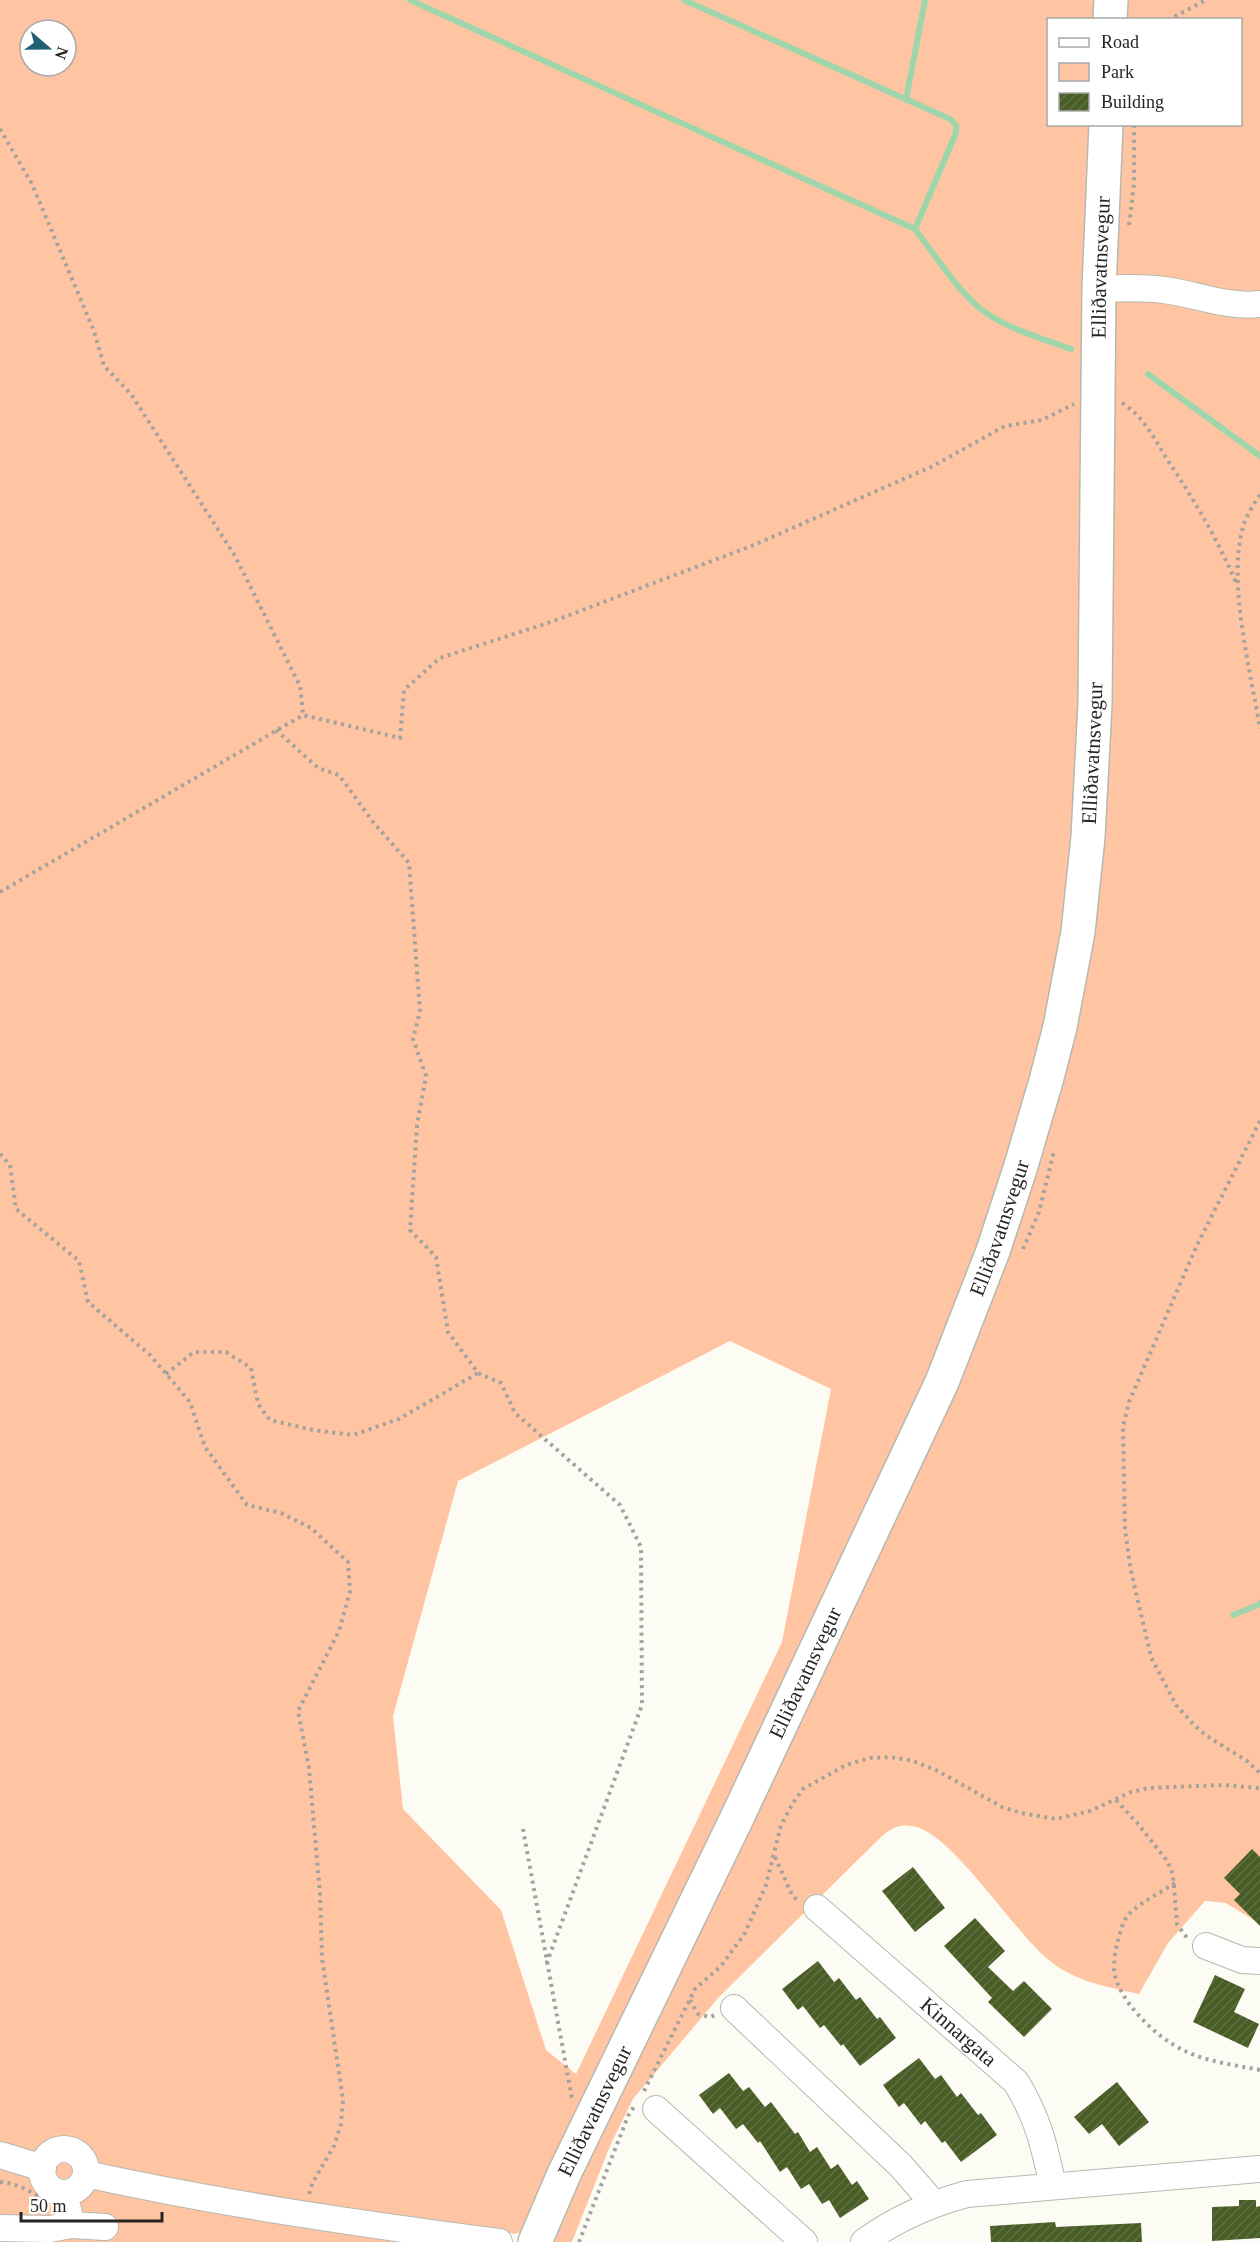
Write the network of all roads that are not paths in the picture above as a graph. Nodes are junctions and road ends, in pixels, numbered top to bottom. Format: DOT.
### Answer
graph roads {
  1 [pos="1111,0"];
  2 [pos="1110,18"];
  3 [pos="1106,126"];
  4 [pos="1099,289"];
  5 [pos="1260,304"];
  6 [pos="817,1908"];
  7 [pos="1206,1946"];
  8 [pos="1260,1961"];
  9 [pos="734,2008"];
  10 [pos="656,2109"];
  11 [pos="0,2155"];
  12 [pos="43,2168"];
  13 [pos="1260,2169"];
  14 [pos="86,2174"];
  15 [pos="1053,2186"];
  16 [pos="934,2204"];
  17 [pos="68,2211"];
  18 [pos="105,2227"];
  19 [pos="0,2228"];
  20 [pos="500,2242"];
  21 [pos="535,2242"];
  22 [pos="804,2242"];
  23 [pos="864,2242"];
  1 -- 2 [label="main road"];
  3 -- 4 [label="main road, Elliðavatnsvegur"];
  4 -- 5 [label="street"];
  4 -- 21 [label="main road, Elliðavatnsvegur"];
  6 -- 15 [label="street, Kinnargata"];
  7 -- 8 [label="street"];
  9 -- 16 [label="street"];
  10 -- 22 [label="street"];
  11 -- 12 [label="street"];
  12 -- 14 [label="street"];
  12 -- 17 [label="street"];
  13 -- 15 [label="street"];
  14 -- 17 [label="street"];
  14 -- 20 [label="street"];
  15 -- 16 [label="street"];
  16 -- 23 [label="street"];
  17 -- 18 [label="street"];
  17 -- 19 [label="street"];
}
